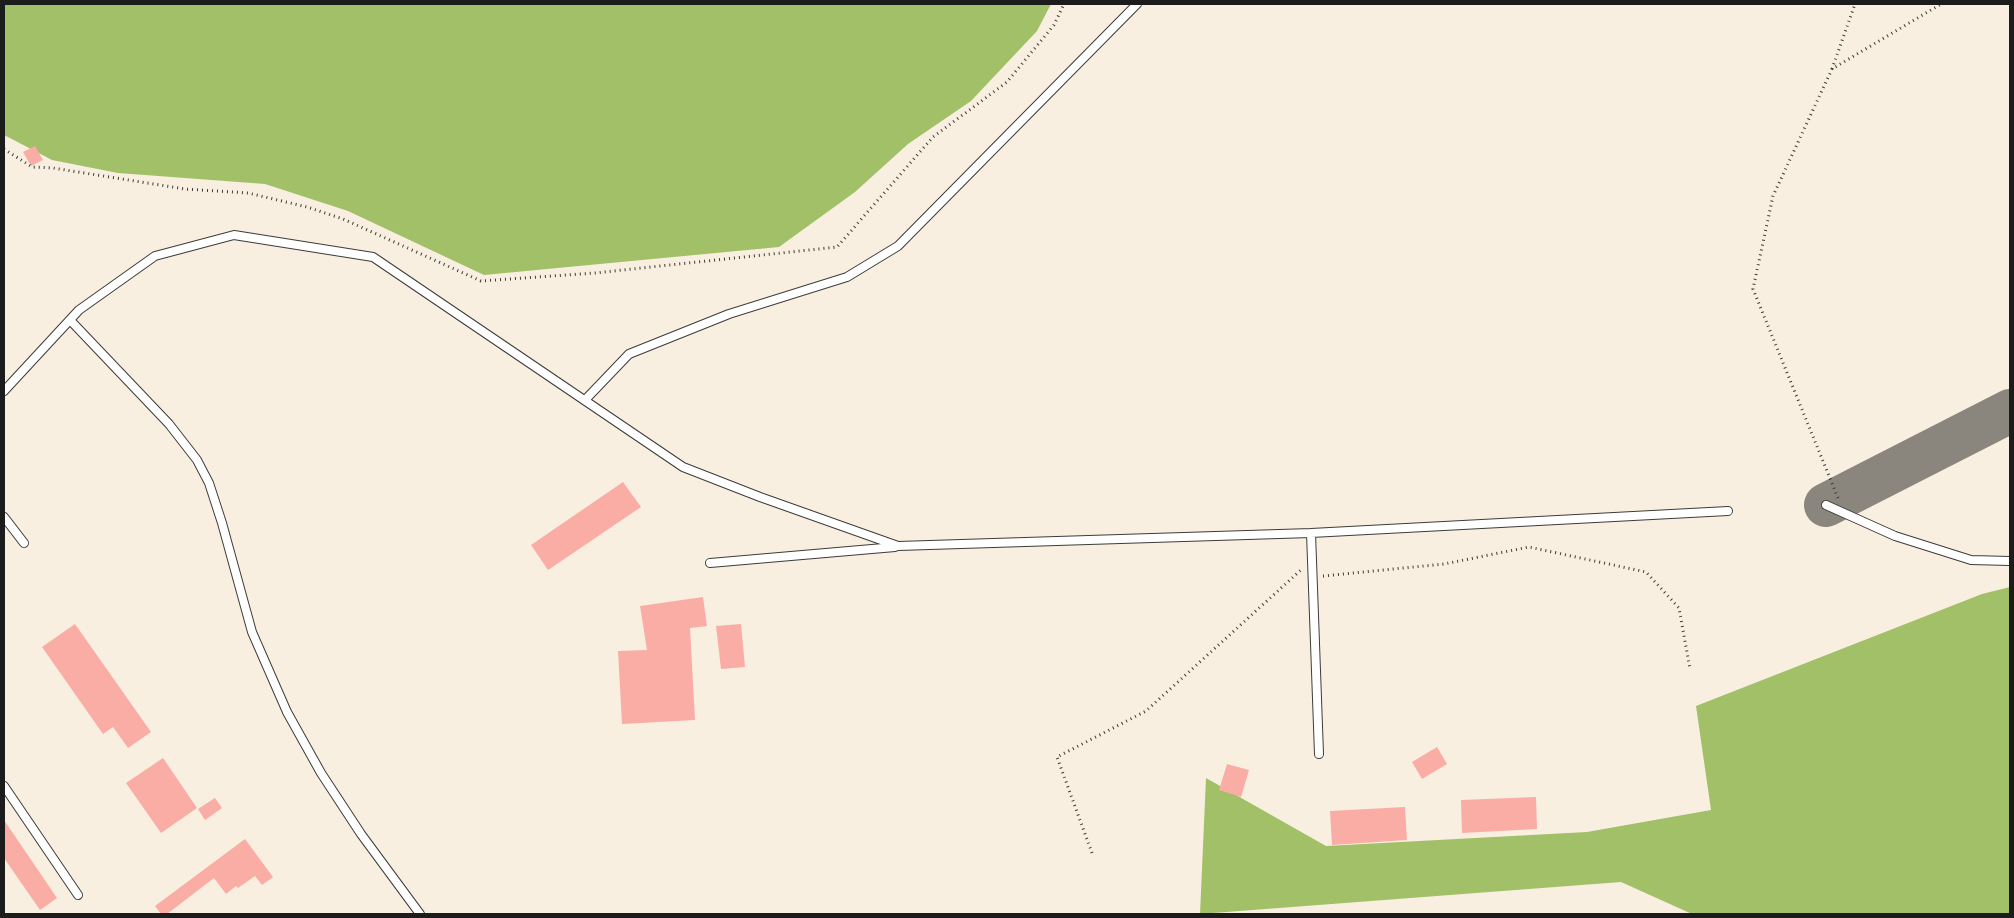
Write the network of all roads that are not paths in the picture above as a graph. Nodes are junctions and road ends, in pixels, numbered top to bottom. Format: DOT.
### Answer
graph roads {
  1 [pos="1137,4"];
  2 [pos="70,320"];
  3 [pos="4,391"];
  4 [pos="585,400"];
  5 [pos="1826,505"];
  6 [pos="1728,511"];
  7 [pos="4,517"];
  8 [pos="1311,533"];
  9 [pos="24,543"];
  10 [pos="898,546"];
  11 [pos="2010,561"];
  12 [pos="710,564"];
  13 [pos="1319,754"];
  14 [pos="4,786"];
  15 [pos="78,895"];
  16 [pos="420,914"];
  1 -- 4 [label="lane"];
  2 -- 3 [label="lane"];
  2 -- 4 [label="lane"];
  2 -- 16 [label="lane"];
  4 -- 10 [label="lane"];
  5 -- 11 [label="lane"];
  6 -- 8 [label="lane"];
  7 -- 9 [label="lane"];
  8 -- 10 [label="lane"];
  8 -- 13 [label="lane"];
  10 -- 12 [label="lane"];
  14 -- 15 [label="lane"];
}
